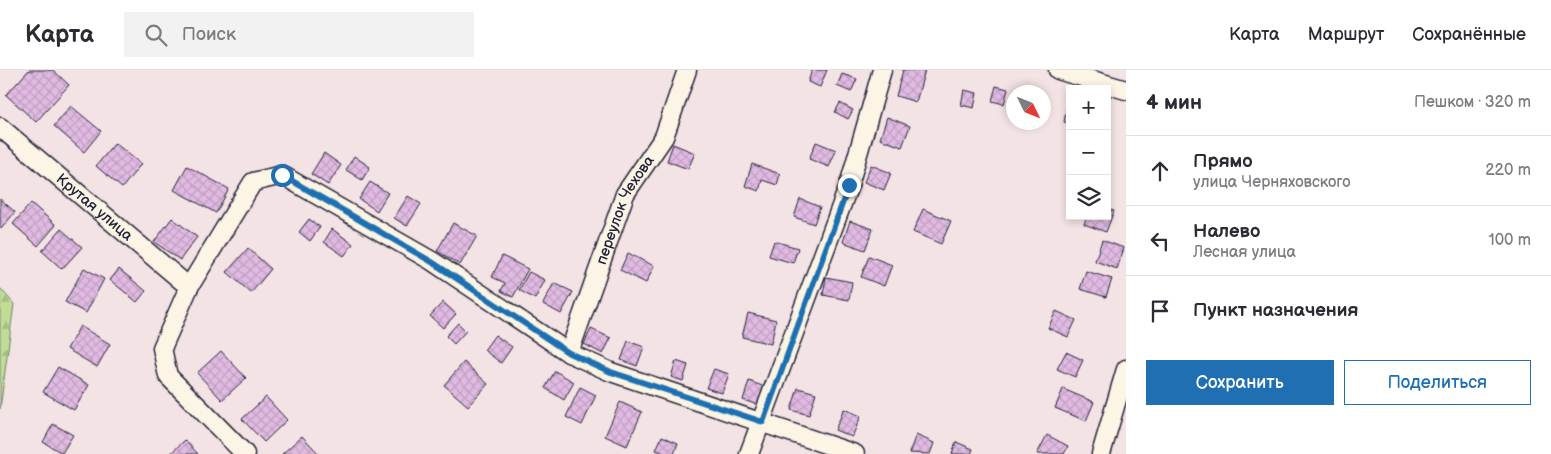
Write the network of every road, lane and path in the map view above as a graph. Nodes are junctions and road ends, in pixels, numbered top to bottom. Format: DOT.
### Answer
graph roads {
  1 [pos="686,70"];
  2 [pos="882,70"];
  3 [pos="1058,70"];
  4 [pos="1126,90"];
  5 [pos="0,127"];
  6 [pos="189,287"];
  7 [pos="569,353"];
  8 [pos="1126,369"];
  9 [pos="763,422"];
  10 [pos="245,454"];
  11 [pos="749,454"];
  12 [pos="855,454"];
  13 [pos="1101,454"];
  1 -- 7 [label="street, переулок Чехова"];
  2 -- 9 [label="street"];
  3 -- 4 [label="street"];
  5 -- 6 [label="street, Крутая улица"];
  6 -- 7 [label="street"];
  6 -- 10 [label="street"];
  7 -- 9 [label="street"];
  8 -- 13 [label="street"];
  9 -- 11 [label="street"];
  9 -- 12 [label="street"];
}
